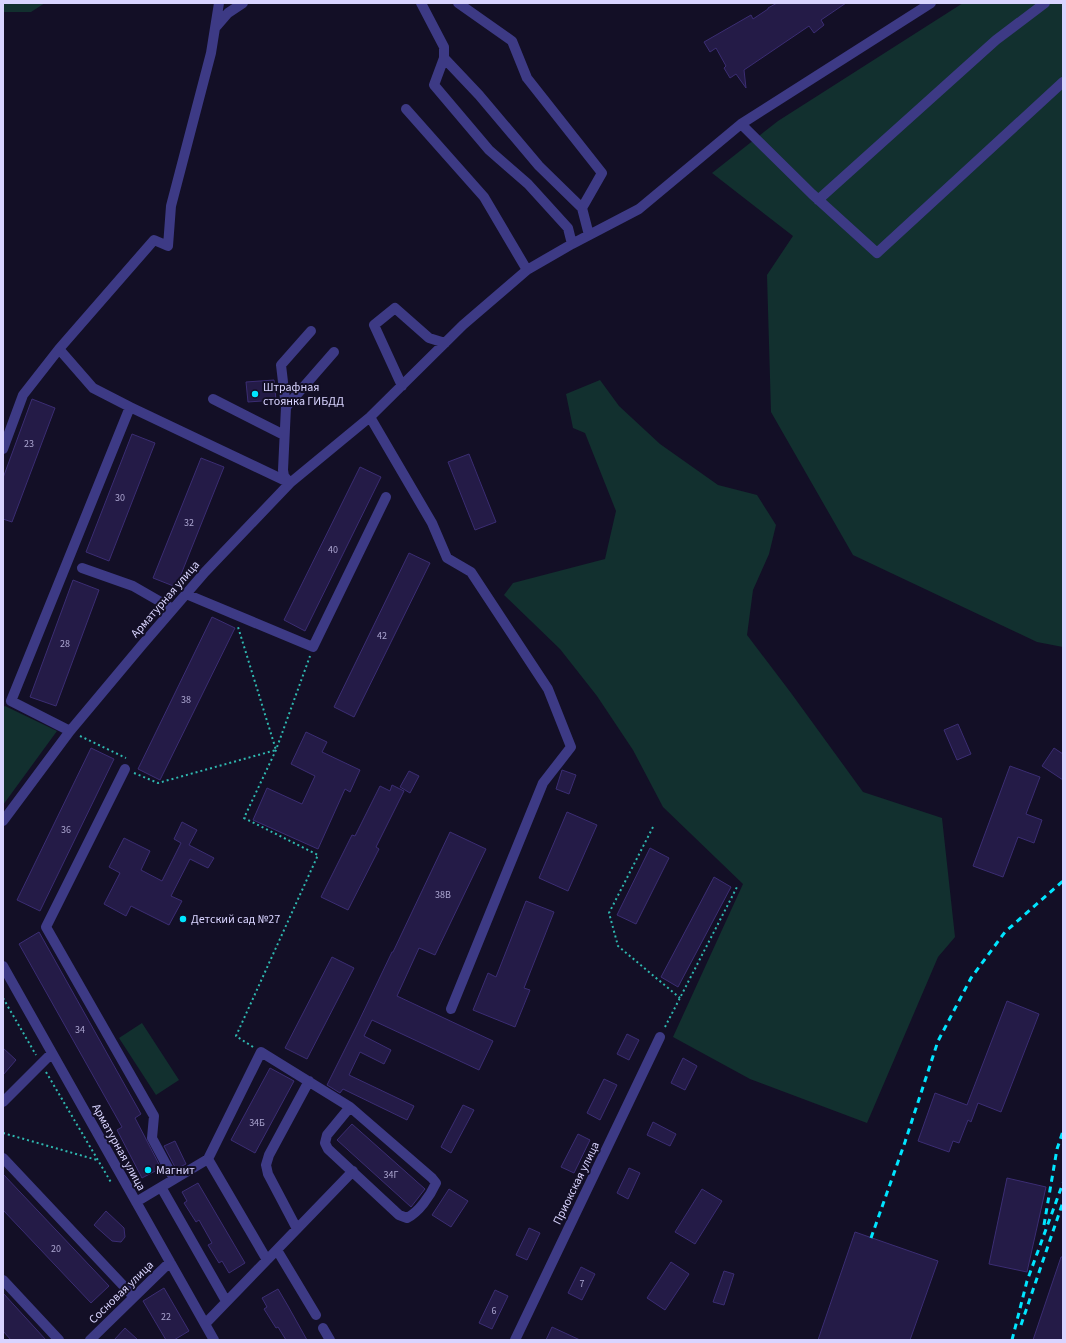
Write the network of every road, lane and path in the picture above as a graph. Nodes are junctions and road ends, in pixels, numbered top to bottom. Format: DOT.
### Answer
graph roads {
  1 [pos="219,3"];
  2 [pos="243,3"];
  3 [pos="421,3"];
  4 [pos="458,3"];
  5 [pos="931,3"];
  6 [pos="1045,3"];
  7 [pos="215,28"];
  8 [pos="444,58"];
  9 [pos="1063,82"];
  10 [pos="406,109"];
  11 [pos="741,124"];
  12 [pos="818,200"];
  13 [pos="582,208"];
  14 [pos="589,235"];
  15 [pos="572,244"];
  16 [pos="527,270"];
  17 [pos="311,331"];
  18 [pos="445,343"];
  19 [pos="60,349"];
  20 [pos="334,352"];
  21 [pos="402,386"];
  22 [pos="213,398"];
  23 [pos="130,407"];
  24 [pos="286,407"];
  25 [pos="370,417"];
  26 [pos="284,435"];
  27 [pos="3,449"];
  28 [pos="290,483"];
  29 [pos="386,496"];
  30 [pos="82,568"];
  31 [pos="186,594"];
  32 [pos="173,609"];
  33 [pos="234,614"];
  34 [pos="313,647"];
  35 [pos="7,700"];
  36 [pos="70,731"];
  37 [pos="276,750"];
  38 [pos="125,769"];
  39 [pos="3,821"];
  40 [pos="652,827"];
  41 [pos="736,888"];
  42 [pos="5,973"];
  43 [pos="3,998"];
  44 [pos="680,998"];
  45 [pos="451,1010"];
  46 [pos="660,1037"];
  47 [pos="260,1052"];
  48 [pos="52,1053"];
  49 [pos="41,1064"];
  50 [pos="309,1081"];
  51 [pos="3,1102"];
  52 [pos="350,1107"];
  53 [pos="3,1133"];
  54 [pos="3,1158"];
  55 [pos="98,1160"];
  56 [pos="208,1160"];
  57 [pos="353,1171"];
  58 [pos="174,1179"];
  59 [pos="162,1186"];
  60 [pos="114,1187"];
  61 [pos="136,1202"];
  62 [pos="297,1228"];
  63 [pos="277,1250"];
  64 [pos="267,1260"];
  65 [pos="170,1262"];
  66 [pos="3,1280"];
  67 [pos="134,1297"];
  68 [pos="226,1301"];
  69 [pos="316,1315"];
  70 [pos="205,1324"];
  71 [pos="323,1328"];
  72 [pos="59,1340"];
  73 [pos="90,1340"];
  74 [pos="214,1340"];
  75 [pos="330,1340"];
  76 [pos="515,1340"];
  1 -- 7 [label="street"];
  2 -- 7 [label="street"];
  3 -- 8 [label="street"];
  4 -- 13 [label="street"];
  5 -- 11 [label="street, Арматурная улица"];
  6 -- 12 [label="street"];
  7 -- 19 [label="street"];
  8 -- 13 [label="street"];
  8 -- 15 [label="street"];
  9 -- 12 [label="street"];
  10 -- 16 [label="street"];
  11 -- 12 [label="street"];
  11 -- 14 [label="street, Арматурная улица"];
  13 -- 14 [label="street"];
  14 -- 15 [label="street, Арматурная улица"];
  15 -- 16 [label="street, Арматурная улица"];
  16 -- 18 [label="street, Арматурная улица"];
  17 -- 24 [label="street"];
  18 -- 21 [label="street, Арматурная улица"];
  18 -- 21 [label="street"];
  19 -- 23 [label="street"];
  19 -- 27 [label="street"];
  20 -- 24 [label="street"];
  21 -- 25 [label="street, Арматурная улица"];
  22 -- 26 [label="street"];
  23 -- 28 [label="street"];
  23 -- 35 [label="street"];
  24 -- 26 [label="street"];
  25 -- 28 [label="street, Арматурная улица"];
  25 -- 45 [label="street"];
  26 -- 28 [label="street"];
  28 -- 31 [label="street, Арматурная улица"];
  29 -- 34 [label="street"];
  30 -- 32 [label="street"];
  31 -- 32 [label="street, Арматурная улица"];
  31 -- 33 [label="street"];
  32 -- 36 [label="street, Арматурная улица"];
  33 -- 34 [label="street"];
  33 -- 37 [label="path"];
  34 -- 37 [label="path"];
  35 -- 36 [label="street"];
  36 -- 38 [label="path"];
  36 -- 39 [label="street, Арматурная улица"];
  37 -- 38 [label="path"];
  37 -- 47 [label="path"];
  38 -- 58 [label="street"];
  40 -- 44 [label="path"];
  41 -- 44 [label="path"];
  42 -- 48 [label="street, Арматурная улица"];
  43 -- 49 [label="path"];
  44 -- 46 [label="path"];
  46 -- 76 [label="street, Приокская улица"];
  47 -- 50 [label="street"];
  47 -- 56 [label="street"];
  48 -- 49 [label="street"];
  48 -- 61 [label="street, Арматурная улица"];
  49 -- 51 [label="street"];
  49 -- 55 [label="path"];
  50 -- 52 [label="street"];
  50 -- 62 [label="street"];
  52 -- 57 [label="street"];
  52 -- 57 [label="street"];
  53 -- 55 [label="path"];
  54 -- 67 [label="street"];
  55 -- 60 [label="path"];
  56 -- 58 [label="street"];
  56 -- 64 [label="street"];
  57 -- 62 [label="street"];
  58 -- 59 [label="street"];
  59 -- 61 [label="street"];
  59 -- 68 [label="street"];
  61 -- 65 [label="street, Арматурная улица"];
  62 -- 63 [label="street"];
  63 -- 64 [label="street"];
  63 -- 69 [label="street"];
  64 -- 68 [label="street"];
  65 -- 67 [label="street, Сосновая улица"];
  65 -- 70 [label="street, Арматурная улица"];
  66 -- 72 [label="street"];
  67 -- 73 [label="street, Сосновая улица"];
  68 -- 70 [label="street"];
  70 -- 74 [label="street, Арматурная улица"];
  71 -- 75 [label="street"];
}
